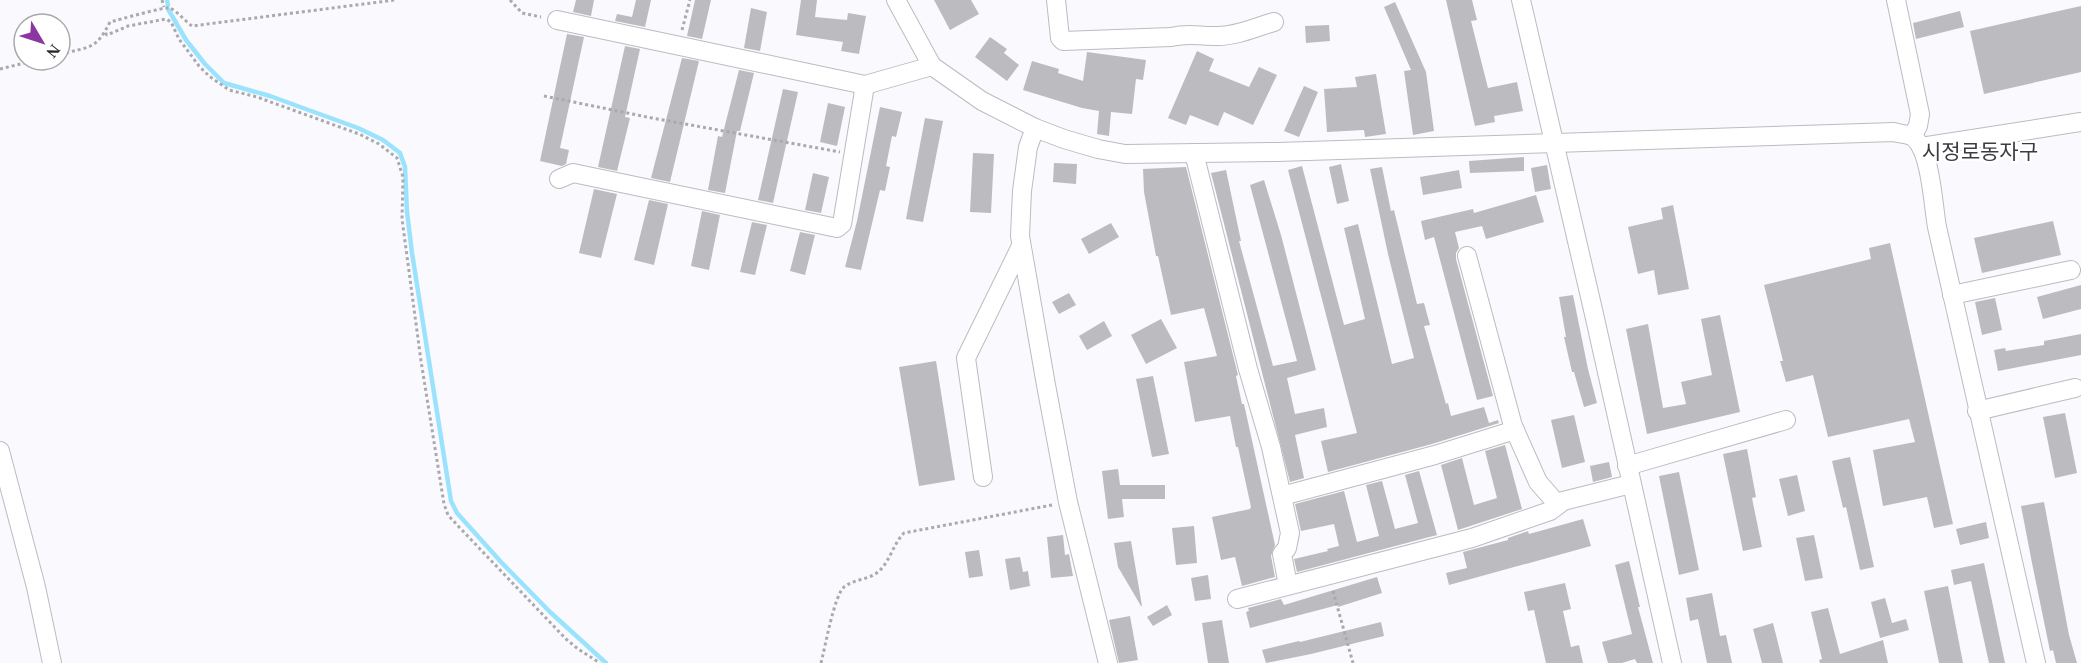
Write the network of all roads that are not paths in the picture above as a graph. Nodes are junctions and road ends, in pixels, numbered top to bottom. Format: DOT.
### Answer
graph roads {
  1 [pos="896,0"];
  2 [pos="1056,0"];
  3 [pos="1521,0"];
  4 [pos="1896,0"];
  5 [pos="557,21"];
  6 [pos="1274,22"];
  7 [pos="932,66"];
  8 [pos="865,85"];
  9 [pos="2081,122"];
  10 [pos="1035,128"];
  11 [pos="1916,141"];
  12 [pos="1554,142"];
  13 [pos="1194,153"];
  14 [pos="559,179"];
  15 [pos="1021,246"];
  16 [pos="1467,256"];
  17 [pos="2071,270"];
  18 [pos="1952,295"];
  19 [pos="2075,388"];
  20 [pos="1977,411"];
  21 [pos="1786,420"];
  22 [pos="1515,430"];
  23 [pos="0,451"];
  24 [pos="1627,466"];
  25 [pos="983,477"];
  26 [pos="1631,484"];
  27 [pos="1282,496"];
  28 [pos="1558,506"];
  29 [pos="1288,585"];
  30 [pos="1237,599"];
  31 [pos="52,663"];
  32 [pos="1108,663"];
  33 [pos="1672,663"];
  34 [pos="2036,663"];
  1 -- 7 [label="street"];
  2 -- 6 [label="street"];
  3 -- 12 [label="street"];
  4 -- 11 [label="street"];
  5 -- 8 [label="street"];
  7 -- 8 [label="street"];
  7 -- 10 [label="street"];
  8 -- 14 [label="street"];
  9 -- 11 [label="street"];
  10 -- 13 [label="street"];
  10 -- 15 [label="street"];
  11 -- 12 [label="street"];
  11 -- 18 [label="street"];
  12 -- 13 [label="street"];
  12 -- 24 [label="street"];
  13 -- 27 [label="street"];
  15 -- 25 [label="street"];
  15 -- 32 [label="street"];
  16 -- 22 [label="street"];
  17 -- 18 [label="street"];
  18 -- 20 [label="street"];
  19 -- 20 [label="street"];
  20 -- 34 [label="street"];
  21 -- 24 [label="street"];
  22 -- 27 [label="street"];
  22 -- 28 [label="street"];
  23 -- 31 [label="street"];
  24 -- 26 [label="street"];
  26 -- 28 [label="street"];
  26 -- 33 [label="street"];
  27 -- 29 [label="street"];
  28 -- 29 [label="street"];
  29 -- 30 [label="street"];
}
